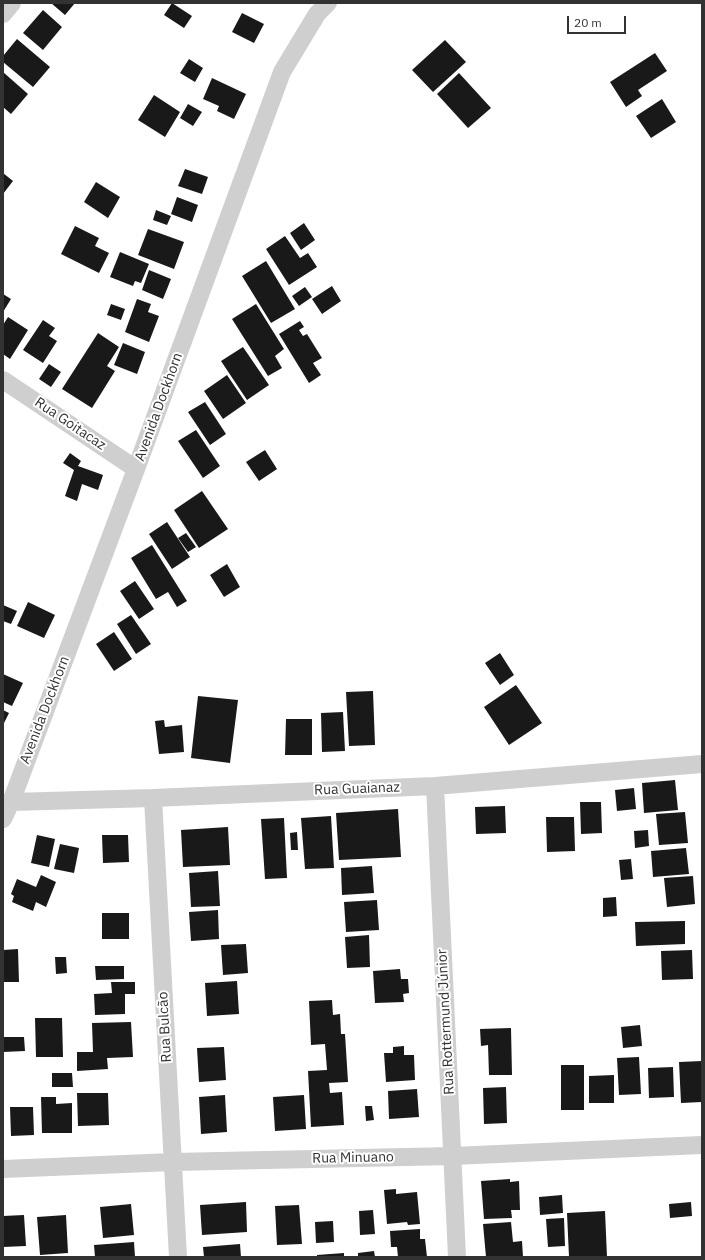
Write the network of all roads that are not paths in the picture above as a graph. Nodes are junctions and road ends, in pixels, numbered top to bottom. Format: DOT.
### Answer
graph roads {
  1 [pos="12,3"];
  2 [pos="328,3"];
  3 [pos="3,14"];
  4 [pos="3,380"];
  5 [pos="136,469"];
  6 [pos="702,764"];
  7 [pos="435,786"];
  8 [pos="153,798"];
  9 [pos="11,802"];
  10 [pos="3,819"];
  11 [pos="702,1145"];
  12 [pos="453,1156"];
  13 [pos="173,1162"];
  14 [pos="3,1169"];
  15 [pos="178,1257"];
  16 [pos="457,1257"];
  1 -- 3 [label="street"];
  2 -- 5 [label="street, Avenida Dockhorn"];
  4 -- 5 [label="street, Rua Goitacaz"];
  5 -- 9 [label="street, Avenida Dockhorn"];
  6 -- 7 [label="street, Rua Guaianaz"];
  7 -- 8 [label="street, Rua Guaianaz"];
  7 -- 12 [label="street, Rua Rottermund Júnior"];
  8 -- 9 [label="street, Rua Guaianaz"];
  8 -- 13 [label="street, Rua Bulcão"];
  9 -- 10 [label="street, Avenida Dockhorn"];
  11 -- 12 [label="street, Rua Minuano"];
  12 -- 13 [label="street, Rua Minuano"];
  12 -- 16 [label="street, Rua Rottermund Júnior"];
  13 -- 14 [label="street, Rua Minuano"];
  13 -- 15 [label="street, Rua Bulcão"];
}
